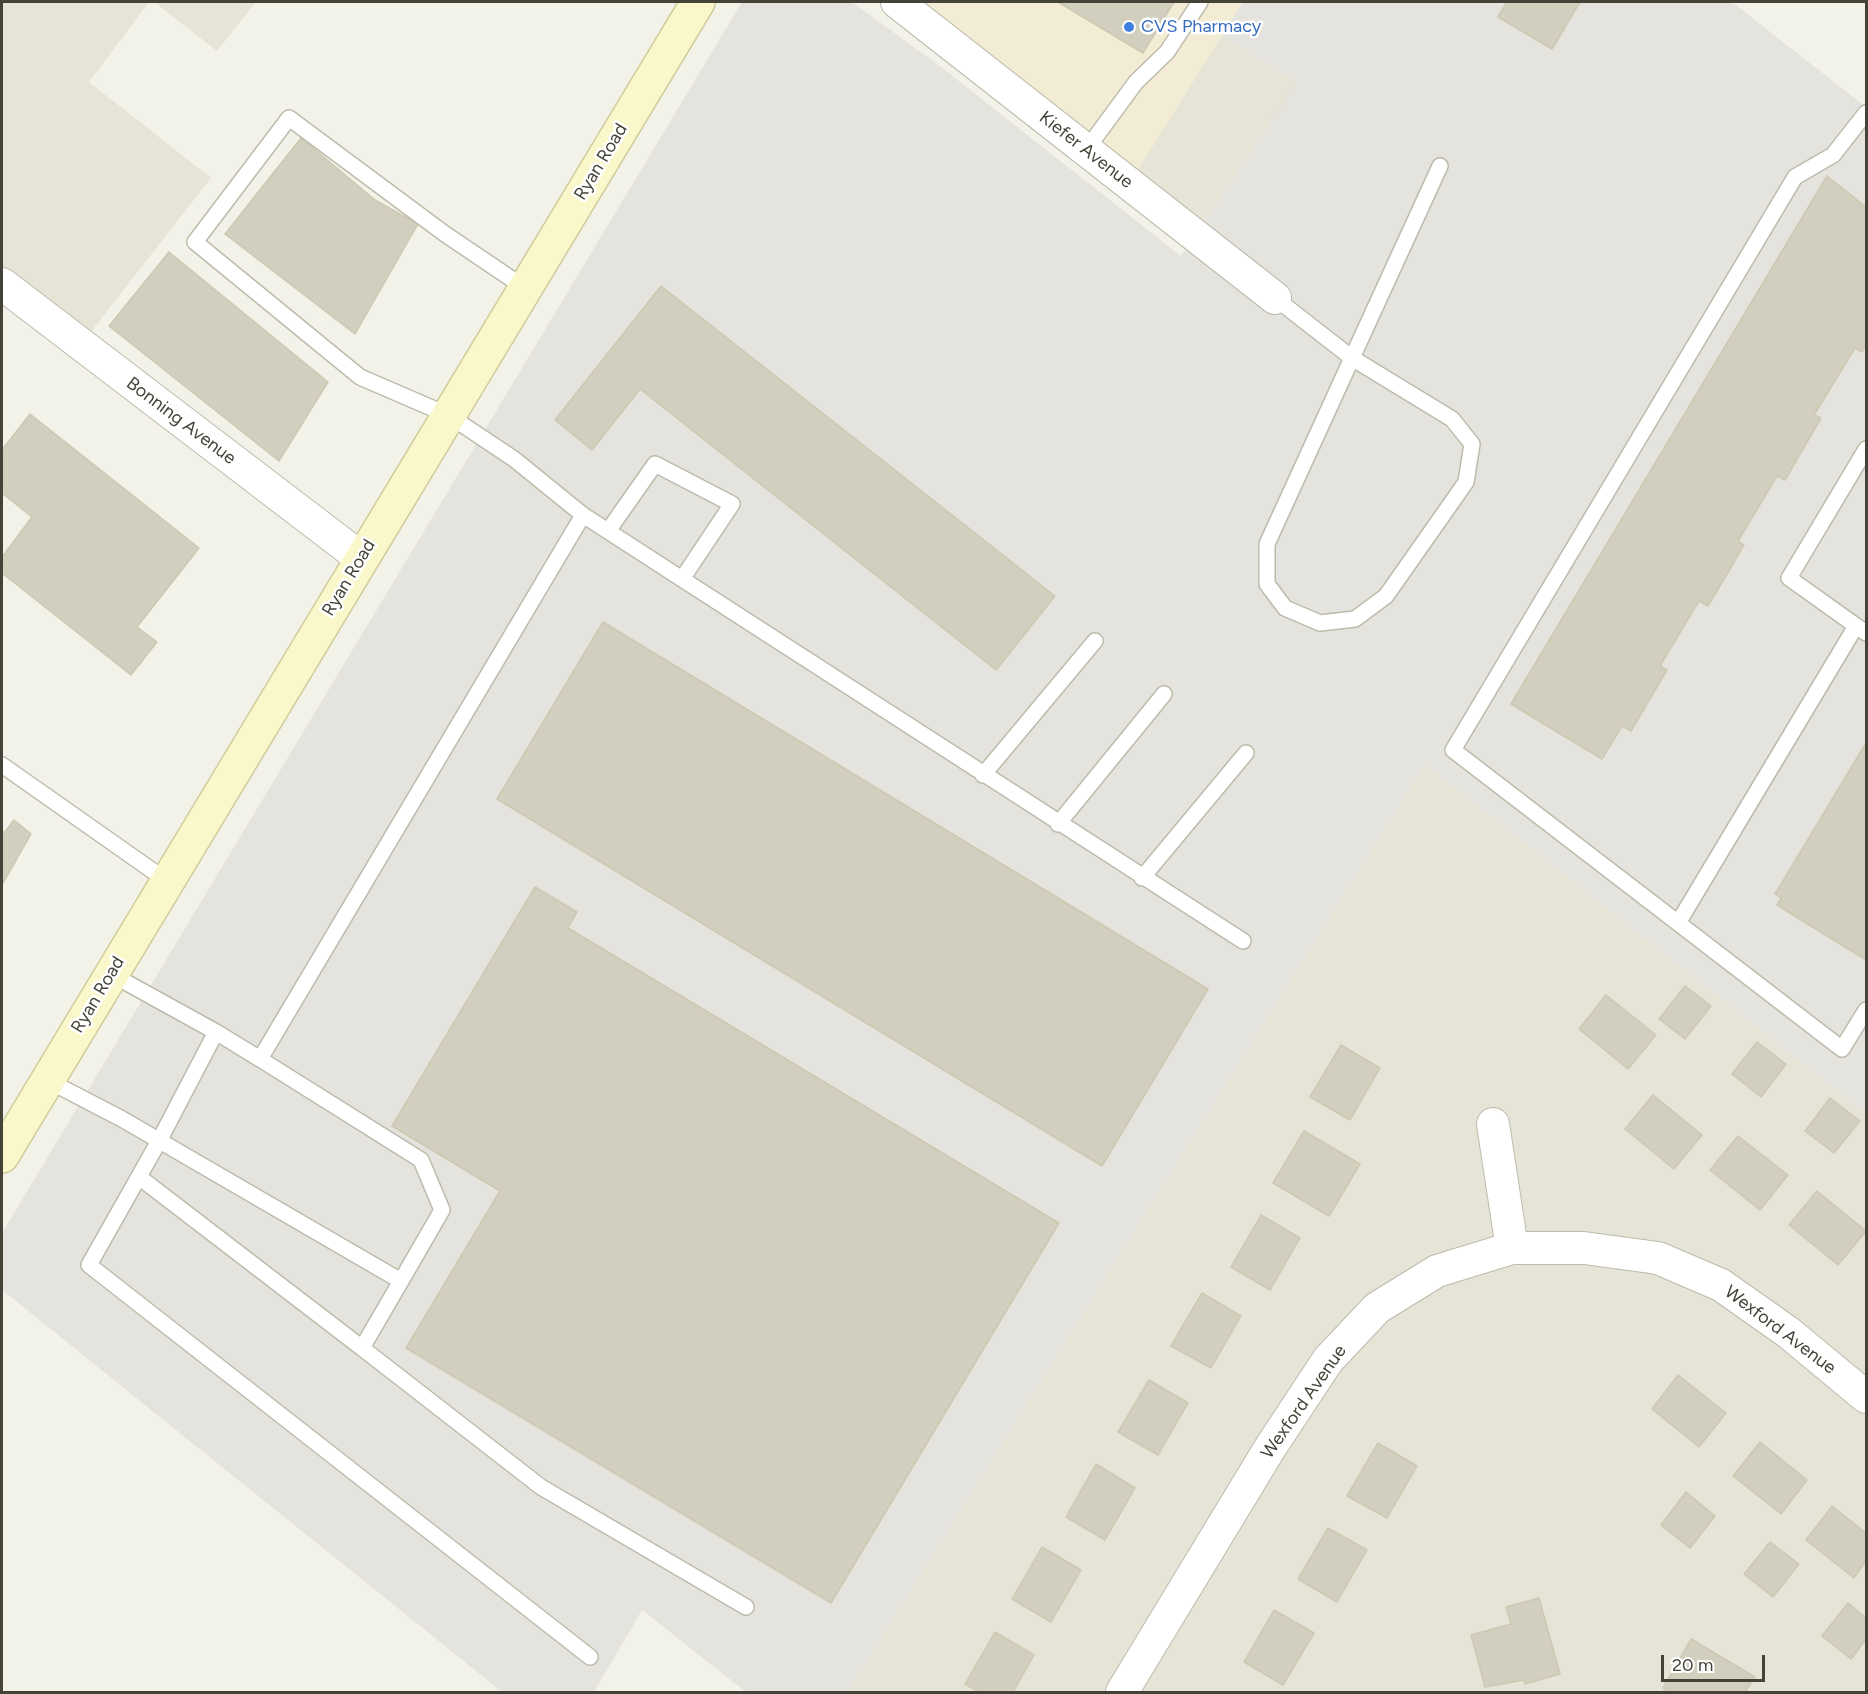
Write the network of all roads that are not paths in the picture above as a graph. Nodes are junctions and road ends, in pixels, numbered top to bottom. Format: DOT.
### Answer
graph roads {
  1 [pos="698,2"];
  2 [pos="897,2"];
  3 [pos="1200,2"];
  4 [pos="1866,113"];
  5 [pos="1086,150"];
  6 [pos="1440,166"];
  7 [pos="2,284"];
  8 [pos="525,288"];
  9 [pos="1275,298"];
  10 [pos="1352,358"];
  11 [pos="448,415"];
  12 [pos="1866,449"];
  13 [pos="583,515"];
  14 [pos="608,531"];
  15 [pos="361,558"];
  16 [pos="682,579"];
  17 [pos="1861,629"];
  18 [pos="1095,641"];
  19 [pos="1164,693"];
  20 [pos="1246,753"];
  21 [pos="2,765"];
  22 [pos="983,775"];
  23 [pos="1058,824"];
  24 [pos="1142,878"];
  25 [pos="167,881"];
  26 [pos="1678,923"];
  27 [pos="1243,940"];
  28 [pos="111,974"];
  29 [pos="1866,1010"];
  30 [pos="216,1032"];
  31 [pos="260,1059"];
  32 [pos="47,1080"];
  33 [pos="1494,1124"];
  34 [pos="159,1141"];
  35 [pos="3,1150"];
  36 [pos="139,1177"];
  37 [pos="1512,1248"];
  38 [pos="401,1281"];
  39 [pos="362,1348"];
  40 [pos="1866,1397"];
  41 [pos="746,1607"];
  42 [pos="590,1657"];
  43 [pos="1122,1692"];
  1 -- 8 [label="main road, Ryan Road"];
  2 -- 5 [label="street, Kiefer Avenue"];
  3 -- 5 [label="lane"];
  4 -- 26 [label="lane"];
  5 -- 9 [label="street, Kiefer Avenue"];
  6 -- 10 [label="lane"];
  7 -- 15 [label="street, Bonning Avenue"];
  8 -- 11 [label="main road, Ryan Road"];
  8 -- 11 [label="lane"];
  9 -- 10 [label="lane"];
  10 -- 10 [label="lane"];
  11 -- 13 [label="lane"];
  11 -- 15 [label="main road, Ryan Road"];
  12 -- 17 [label="lane"];
  13 -- 14 [label="lane"];
  13 -- 31 [label="lane"];
  14 -- 16 [label="lane"];
  14 -- 16 [label="lane"];
  15 -- 25 [label="main road, Ryan Road"];
  16 -- 22 [label="lane"];
  17 -- 26 [label="lane"];
  18 -- 22 [label="lane"];
  19 -- 23 [label="lane"];
  20 -- 24 [label="lane"];
  21 -- 25 [label="lane"];
  22 -- 23 [label="lane"];
  23 -- 24 [label="lane"];
  24 -- 27 [label="lane"];
  25 -- 28 [label="main road, Ryan Road"];
  26 -- 29 [label="lane"];
  28 -- 30 [label="lane"];
  28 -- 32 [label="main road, Ryan Road"];
  30 -- 31 [label="lane"];
  30 -- 34 [label="lane"];
  31 -- 38 [label="lane"];
  32 -- 34 [label="lane"];
  32 -- 35 [label="main road, Ryan Road"];
  33 -- 37 [label="street"];
  34 -- 36 [label="lane"];
  34 -- 38 [label="lane"];
  36 -- 39 [label="lane"];
  36 -- 42 [label="lane"];
  37 -- 40 [label="street, Wexford Avenue"];
  37 -- 43 [label="street, Wexford Avenue"];
  38 -- 39 [label="lane"];
  39 -- 41 [label="lane"];
}
